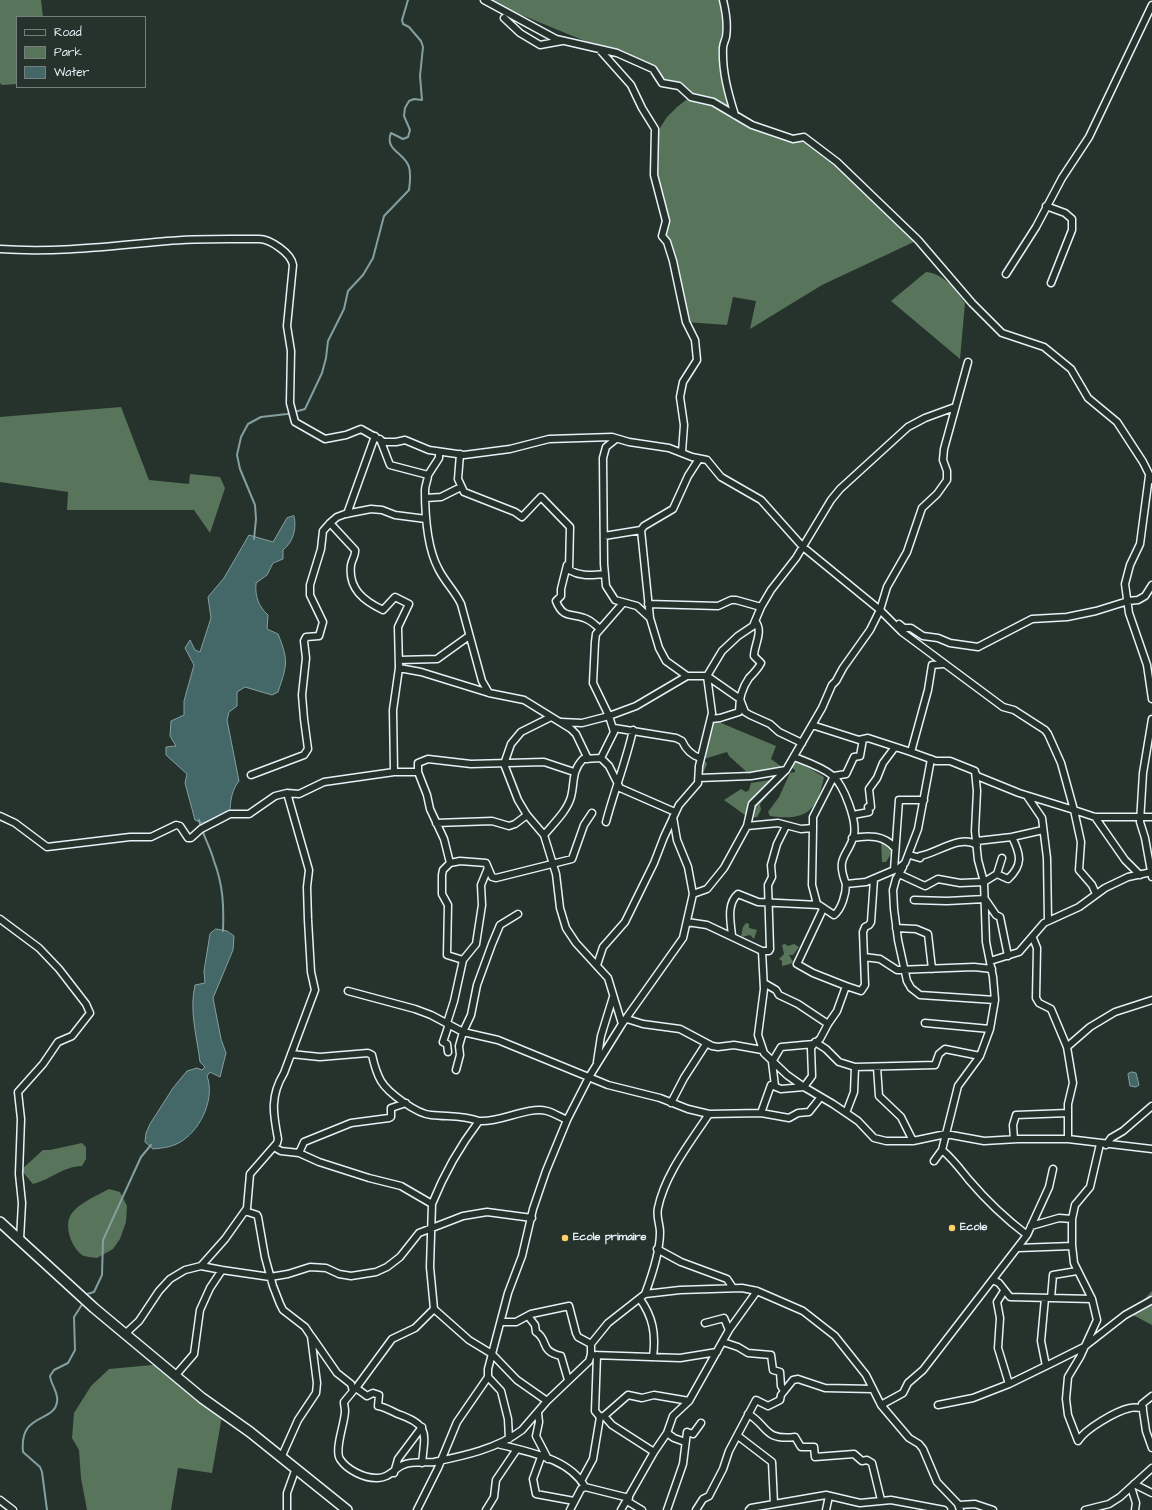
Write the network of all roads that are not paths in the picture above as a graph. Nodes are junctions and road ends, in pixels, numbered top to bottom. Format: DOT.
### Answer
graph roads {
  1 [pos="484,0"];
  2 [pos="723,0"];
  3 [pos="1152,6"];
  4 [pos="504,18"];
  5 [pos="563,41"];
  6 [pos="599,49"];
  7 [pos="735,115"];
  8 [pos="1046,206"];
  9 [pos="0,249"];
  10 [pos="1006,274"];
  11 [pos="1051,283"];
  12 [pos="968,362"];
  13 [pos="955,407"];
  14 [pos="377,438"];
  15 [pos="616,439"];
  16 [pos="439,452"];
  17 [pos="682,452"];
  18 [pos="460,454"];
  19 [pos="699,459"];
  20 [pos="428,475"];
  21 [pos="1151,478"];
  22 [pos="461,487"];
  23 [pos="426,498"];
  24 [pos="347,514"];
  25 [pos="426,519"];
  26 [pos="330,523"];
  27 [pos="641,530"];
  28 [pos="604,536"];
  29 [pos="803,547"];
  30 [pos="571,548"];
  31 [pos="604,574"];
  32 [pos="1152,585"];
  33 [pos="1128,601"];
  34 [pos="622,603"];
  35 [pos="648,604"];
  36 [pos="761,607"];
  37 [pos="881,611"];
  38 [pos="650,618"];
  39 [pos="755,621"];
  40 [pos="600,629"];
  41 [pos="469,636"];
  42 [pos="399,660"];
  43 [pos="943,664"];
  44 [pos="399,668"];
  45 [pos="687,676"];
  46 [pos="707,676"];
  47 [pos="489,693"];
  48 [pos="740,699"];
  49 [pos="1152,699"];
  50 [pos="609,716"];
  51 [pos="551,717"];
  52 [pos="1152,719"];
  53 [pos="711,720"];
  54 [pos="559,722"];
  55 [pos="812,726"];
  56 [pos="614,728"];
  57 [pos="633,730"];
  58 [pos="863,739"];
  59 [pos="802,743"];
  60 [pos="895,747"];
  61 [pos="911,752"];
  62 [pos="794,757"];
  63 [pos="588,758"];
  64 [pos="601,758"];
  65 [pos="700,758"];
  66 [pos="931,758"];
  67 [pos="504,764"];
  68 [pos="786,770"];
  69 [pos="974,771"];
  70 [pos="394,772"];
  71 [pos="418,772"];
  72 [pos="574,772"];
  73 [pos="251,775"];
  74 [pos="834,776"];
  75 [pos="700,778"];
  76 [pos="617,783"];
  77 [pos="286,793"];
  78 [pos="1028,796"];
  79 [pos="924,800"];
  80 [pos="1074,810"];
  81 [pos="592,813"];
  82 [pos="674,815"];
  83 [pos="853,815"];
  84 [pos="0,816"];
  85 [pos="527,816"];
  86 [pos="1096,817"];
  87 [pos="1152,817"];
  88 [pos="1140,818"];
  89 [pos="606,822"];
  90 [pos="436,823"];
  91 [pos="747,826"];
  92 [pos="786,826"];
  93 [pos="813,828"];
  94 [pos="1043,830"];
  95 [pos="544,834"];
  96 [pos="1012,837"];
  97 [pos="852,838"];
  98 [pos="977,843"];
  99 [pos="895,848"];
  100 [pos="910,855"];
  101 [pos="1002,858"];
  102 [pos="450,863"];
  103 [pos="552,864"];
  104 [pos="488,868"];
  105 [pos="896,872"];
  106 [pos="997,874"];
  107 [pos="1152,874"];
  108 [pos="1140,875"];
  109 [pos="874,879"];
  110 [pos="984,882"];
  111 [pos="846,884"];
  112 [pos="694,894"];
  113 [pos="1096,894"];
  114 [pos="985,899"];
  115 [pos="914,900"];
  116 [pos="768,903"];
  117 [pos="817,904"];
  118 [pos="823,909"];
  119 [pos="518,914"];
  120 [pos="0,919"];
  121 [pos="1048,921"];
  122 [pos="687,922"];
  123 [pos="896,928"];
  124 [pos="732,936"];
  125 [pos="1033,938"];
  126 [pos="762,951"];
  127 [pos="1008,956"];
  128 [pos="864,957"];
  129 [pos="462,960"];
  130 [pos="990,961"];
  131 [pos="597,965"];
  132 [pos="932,969"];
  133 [pos="992,969"];
  134 [pos="905,970"];
  135 [pos="764,983"];
  136 [pos="846,986"];
  137 [pos="348,991"];
  138 [pos="613,996"];
  139 [pos="995,1000"];
  140 [pos="1152,1000"];
  141 [pos="625,1021"];
  142 [pos="447,1023"];
  143 [pos="925,1023"];
  144 [pos="828,1024"];
  145 [pos="990,1029"];
  146 [pos="462,1032"];
  147 [pos="815,1043"];
  148 [pos="706,1044"];
  149 [pos="1066,1046"];
  150 [pos="762,1050"];
  151 [pos="448,1052"];
  152 [pos="291,1054"];
  153 [pos="980,1056"];
  154 [pos="772,1062"];
  155 [pos="597,1063"];
  156 [pos="856,1067"];
  157 [pos="877,1067"];
  158 [pos="456,1070"];
  159 [pos="589,1076"];
  160 [pos="771,1085"];
  161 [pos="804,1087"];
  162 [pos="820,1098"];
  163 [pos="406,1103"];
  164 [pos="671,1103"];
  165 [pos="1152,1106"];
  166 [pos="761,1113"];
  167 [pos="846,1113"];
  168 [pos="1068,1113"];
  169 [pos="709,1114"];
  170 [pos="567,1120"];
  171 [pos="479,1121"];
  172 [pos="946,1134"];
  173 [pos="1014,1139"];
  174 [pos="1068,1139"];
  175 [pos="913,1140"];
  176 [pos="1103,1145"];
  177 [pos="274,1147"];
  178 [pos="1152,1149"];
  179 [pos="942,1150"];
  180 [pos="299,1153"];
  181 [pos="934,1161"];
  182 [pos="1053,1168"];
  183 [pos="432,1204"];
  184 [pos="244,1211"];
  185 [pos="532,1218"];
  186 [pos="1072,1219"];
  187 [pos="0,1223"];
  188 [pos="1032,1226"];
  189 [pos="432,1228"];
  190 [pos="1027,1235"];
  191 [pos="20,1239"];
  192 [pos="1072,1246"];
  193 [pos="1018,1248"];
  194 [pos="657,1249"];
  195 [pos="202,1266"];
  196 [pos="222,1270"];
  197 [pos="1077,1271"];
  198 [pos="270,1277"];
  199 [pos="993,1280"];
  200 [pos="733,1288"];
  201 [pos="757,1291"];
  202 [pos="1004,1291"];
  203 [pos="642,1296"];
  204 [pos="1048,1298"];
  205 [pos="1092,1299"];
  206 [pos="1152,1300"];
  207 [pos="434,1309"];
  208 [pos="528,1316"];
  209 [pos="501,1322"];
  210 [pos="705,1323"];
  211 [pos="729,1330"];
  212 [pos="126,1334"];
  213 [pos="311,1336"];
  214 [pos="723,1342"];
  215 [pos="591,1344"];
  216 [pos="1084,1346"];
  217 [pos="717,1352"];
  218 [pos="492,1354"];
  219 [pos="594,1355"];
  220 [pos="653,1357"];
  221 [pos="1046,1366"];
  222 [pos="175,1376"];
  223 [pos="488,1377"];
  224 [pos="568,1380"];
  225 [pos="1008,1384"];
  226 [pos="354,1389"];
  227 [pos="873,1389"];
  228 [pos="784,1391"];
  229 [pos="1152,1396"];
  230 [pos="547,1401"];
  231 [pos="689,1401"];
  232 [pos="881,1405"];
  233 [pos="938,1405"];
  234 [pos="1142,1408"];
  235 [pos="538,1413"];
  236 [pos="748,1414"];
  237 [pos="602,1417"];
  238 [pos="701,1423"];
  239 [pos="422,1427"];
  240 [pos="667,1433"];
  241 [pos="738,1436"];
  242 [pos="509,1439"];
  243 [pos="685,1442"];
  244 [pos="498,1444"];
  245 [pos="1152,1448"];
  246 [pos="517,1449"];
  247 [pos="654,1452"];
  248 [pos="542,1457"];
  249 [pos="281,1458"];
  250 [pos="441,1459"];
  251 [pos="548,1459"];
  252 [pos="422,1463"];
  253 [pos="296,1468"];
  254 [pos="1152,1468"];
  255 [pos="394,1473"];
  256 [pos="581,1481"];
  257 [pos="1132,1486"];
  258 [pos="585,1487"];
  259 [pos="1152,1493"];
  260 [pos="830,1496"];
  261 [pos="628,1499"];
  262 [pos="0,1500"];
  263 [pos="881,1500"];
  264 [pos="574,1501"];
  265 [pos="901,1502"];
  266 [pos="774,1504"];
  267 [pos="959,1507"];
  268 [pos="13,1510"];
  269 [pos="287,1510"];
  270 [pos="347,1510"];
  271 [pos="416,1510"];
  272 [pos="486,1510"];
  273 [pos="570,1510"];
  274 [pos="621,1510"];
  275 [pos="642,1510"];
  276 [pos="667,1510"];
  277 [pos="696,1510"];
  278 [pos="750,1510"];
  279 [pos="826,1510"];
  280 [pos="901,1510"];
  281 [pos="944,1510"];
  282 [pos="993,1510"];
  283 [pos="1085,1510"];
  284 [pos="1135,1510"];
  1 -- 5 [label="street"];
  2 -- 7 [label="street"];
  3 -- 8 [label="street"];
  4 -- 5 [label="street"];
  5 -- 6 [label="street"];
  6 -- 7 [label="street"];
  6 -- 17 [label="street"];
  7 -- 21 [label="street"];
  8 -- 10 [label="street"];
  8 -- 11 [label="street"];
  9 -- 14 [label="street"];
  12 -- 13 [label="street"];
  13 -- 29 [label="street"];
  13 -- 37 [label="street"];
  14 -- 16 [label="street"];
  14 -- 20 [label="street"];
  14 -- 24 [label="street"];
  15 -- 17 [label="street"];
  15 -- 18 [label="street"];
  15 -- 28 [label="street"];
  16 -- 18 [label="street"];
  16 -- 20 [label="street"];
  17 -- 19 [label="street"];
  18 -- 22 [label="street"];
  19 -- 27 [label="street"];
  19 -- 29 [label="street"];
  20 -- 23 [label="street"];
  21 -- 33 [label="street"];
  22 -- 23 [label="street"];
  22 -- 30 [label="street"];
  23 -- 25 [label="street"];
  24 -- 25 [label="street"];
  24 -- 26 [label="street"];
  25 -- 41 [label="street"];
  26 -- 42 [label="street"];
  26 -- 73 [label="street"];
  27 -- 28 [label="street"];
  27 -- 35 [label="street"];
  28 -- 31 [label="street"];
  29 -- 36 [label="street"];
  29 -- 37 [label="street"];
  30 -- 31 [label="street"];
  30 -- 40 [label="street"];
  31 -- 34 [label="street"];
  32 -- 33 [label="street"];
  33 -- 37 [label="street"];
  33 -- 49 [label="street"];
  34 -- 38 [label="street"];
  34 -- 40 [label="street"];
  35 -- 36 [label="street"];
  35 -- 38 [label="street"];
  36 -- 39 [label="street"];
  37 -- 43 [label="street"];
  37 -- 55 [label="street"];
  38 -- 45 [label="street"];
  39 -- 46 [label="street"];
  39 -- 48 [label="street"];
  40 -- 50 [label="street"];
  41 -- 42 [label="street"];
  41 -- 47 [label="street"];
  42 -- 44 [label="street"];
  43 -- 61 [label="street"];
  43 -- 80 [label="street"];
  44 -- 47 [label="street"];
  44 -- 70 [label="street"];
  45 -- 46 [label="street"];
  45 -- 50 [label="street"];
  46 -- 48 [label="street"];
  46 -- 53 [label="street"];
  47 -- 51 [label="street"];
  48 -- 53 [label="street"];
  48 -- 59 [label="street"];
  50 -- 54 [label="street"];
  50 -- 56 [label="street"];
  51 -- 54 [label="street"];
  51 -- 67 [label="street"];
  52 -- 88 [label="street"];
  53 -- 65 [label="street"];
  54 -- 63 [label="street"];
  55 -- 58 [label="street"];
  55 -- 59 [label="street"];
  56 -- 57 [label="street"];
  56 -- 64 [label="street"];
  57 -- 65 [label="street"];
  57 -- 76 [label="street"];
  58 -- 60 [label="street"];
  58 -- 74 [label="street"];
  59 -- 62 [label="street"];
  60 -- 61 [label="street"];
  60 -- 83 [label="street"];
  61 -- 66 [label="street"];
  62 -- 68 [label="street"];
  62 -- 74 [label="street"];
  63 -- 64 [label="street"];
  63 -- 72 [label="street"];
  64 -- 76 [label="street"];
  65 -- 75 [label="street"];
  66 -- 69 [label="street"];
  66 -- 79 [label="street"];
  67 -- 71 [label="street"];
  67 -- 72 [label="street"];
  67 -- 85 [label="street"];
  68 -- 75 [label="street"];
  68 -- 91 [label="street"];
  69 -- 78 [label="street"];
  69 -- 98 [label="street"];
  70 -- 71 [label="street"];
  70 -- 77 [label="street"];
  71 -- 90 [label="street"];
  72 -- 95 [label="street"];
  74 -- 83 [label="street"];
  74 -- 93 [label="street"];
  75 -- 82 [label="street"];
  76 -- 82 [label="street"];
  76 -- 89 [label="street"];
  77 -- 84 [label="street"];
  77 -- 152 [label="street"];
  78 -- 80 [label="street"];
  78 -- 94 [label="street"];
  79 -- 99 [label="street"];
  79 -- 100 [label="street"];
  80 -- 86 [label="street"];
  80 -- 113 [label="street"];
  81 -- 103 [label="street"];
  82 -- 112 [label="street"];
  82 -- 131 [label="street"];
  83 -- 97 [label="street"];
  85 -- 90 [label="street"];
  85 -- 95 [label="street"];
  86 -- 88 [label="street"];
  86 -- 108 [label="street"];
  87 -- 88 [label="street"];
  88 -- 107 [label="street"];
  90 -- 102 [label="street"];
  91 -- 92 [label="street"];
  91 -- 112 [label="street"];
  92 -- 93 [label="street"];
  92 -- 116 [label="street"];
  93 -- 117 [label="street"];
  94 -- 96 [label="street"];
  94 -- 121 [label="street"];
  95 -- 103 [label="street"];
  96 -- 98 [label="street"];
  96 -- 106 [label="street"];
  97 -- 99 [label="street"];
  97 -- 111 [label="street"];
  98 -- 100 [label="street"];
  98 -- 110 [label="street"];
  99 -- 105 [label="street"];
  100 -- 105 [label="street"];
  101 -- 106 [label="street"];
  102 -- 104 [label="street"];
  102 -- 129 [label="street"];
  103 -- 104 [label="street"];
  103 -- 131 [label="street"];
  104 -- 129 [label="street"];
  105 -- 109 [label="street"];
  105 -- 110 [label="street"];
  105 -- 123 [label="street"];
  106 -- 110 [label="street"];
  107 -- 108 [label="street"];
  108 -- 113 [label="street"];
  109 -- 111 [label="street"];
  109 -- 128 [label="street"];
  110 -- 114 [label="street"];
  111 -- 118 [label="street"];
  112 -- 122 [label="street"];
  113 -- 121 [label="street"];
  114 -- 115 [label="street"];
  114 -- 127 [label="street"];
  114 -- 130 [label="street"];
  116 -- 117 [label="street"];
  116 -- 124 [label="street"];
  116 -- 126 [label="street"];
  117 -- 118 [label="street"];
  118 -- 136 [label="street"];
  119 -- 146 [label="street"];
  120 -- 191 [label="street"];
  121 -- 125 [label="street"];
  122 -- 124 [label="street"];
  122 -- 141 [label="street"];
  123 -- 132 [label="street"];
  123 -- 134 [label="street"];
  124 -- 126 [label="street"];
  125 -- 127 [label="street"];
  125 -- 149 [label="street"];
  126 -- 135 [label="street"];
  127 -- 130 [label="street"];
  128 -- 134 [label="street"];
  128 -- 136 [label="street"];
  129 -- 142 [label="street"];
  130 -- 133 [label="street"];
  131 -- 138 [label="street"];
  132 -- 133 [label="street"];
  132 -- 134 [label="street"];
  133 -- 139 [label="street"];
  134 -- 139 [label="street"];
  135 -- 144 [label="street"];
  135 -- 150 [label="street"];
  136 -- 144 [label="street"];
  137 -- 142 [label="street"];
  138 -- 141 [label="street"];
  138 -- 155 [label="street"];
  139 -- 145 [label="street"];
  140 -- 149 [label="street"];
  141 -- 148 [label="street"];
  141 -- 155 [label="street"];
  142 -- 146 [label="street"];
  142 -- 151 [label="street"];
  143 -- 145 [label="street"];
  144 -- 147 [label="street"];
  145 -- 153 [label="street"];
  146 -- 158 [label="street"];
  146 -- 159 [label="street"];
  147 -- 154 [label="street"];
  147 -- 156 [label="street"];
  147 -- 161 [label="street"];
  148 -- 150 [label="street"];
  148 -- 164 [label="street"];
  149 -- 168 [label="street"];
  150 -- 154 [label="street"];
  152 -- 163 [label="street"];
  152 -- 177 [label="street"];
  153 -- 157 [label="street"];
  153 -- 172 [label="street"];
  154 -- 160 [label="street"];
  154 -- 161 [label="street"];
  155 -- 159 [label="street"];
  156 -- 157 [label="street"];
  156 -- 167 [label="street"];
  157 -- 175 [label="street"];
  159 -- 164 [label="street"];
  159 -- 170 [label="street"];
  160 -- 161 [label="street"];
  160 -- 166 [label="street"];
  161 -- 162 [label="street"];
  162 -- 166 [label="street"];
  162 -- 167 [label="street"];
  163 -- 171 [label="street"];
  163 -- 180 [label="street"];
  164 -- 169 [label="street"];
  165 -- 176 [label="street"];
  166 -- 169 [label="street"];
  167 -- 175 [label="street"];
  168 -- 173 [label="street"];
  168 -- 174 [label="street"];
  169 -- 194 [label="street"];
  170 -- 171 [label="street"];
  170 -- 185 [label="street"];
  171 -- 183 [label="street"];
  172 -- 173 [label="street"];
  172 -- 175 [label="street"];
  172 -- 179 [label="street"];
  173 -- 174 [label="street"];
  174 -- 176 [label="street"];
  176 -- 178 [label="street"];
  176 -- 186 [label="street"];
  177 -- 180 [label="street"];
  177 -- 184 [label="street"];
  179 -- 181 [label="street"];
  179 -- 190 [label="street"];
  180 -- 183 [label="street"];
  182 -- 188 [label="street"];
  183 -- 189 [label="street"];
  184 -- 195 [label="street"];
  184 -- 198 [label="street"];
  185 -- 189 [label="street"];
  185 -- 209 [label="street"];
  186 -- 188 [label="street"];
  186 -- 192 [label="street"];
  187 -- 191 [label="street"];
  188 -- 190 [label="street"];
  189 -- 198 [label="street"];
  189 -- 207 [label="street"];
  190 -- 193 [label="street"];
  191 -- 212 [label="street"];
  192 -- 193 [label="street"];
  192 -- 197 [label="street"];
  193 -- 199 [label="street"];
  194 -- 200 [label="street"];
  194 -- 203 [label="street"];
  195 -- 196 [label="street"];
  195 -- 212 [label="street"];
  196 -- 198 [label="street"];
  196 -- 222 [label="street"];
  197 -- 204 [label="street"];
  197 -- 205 [label="street"];
  198 -- 213 [label="street"];
  199 -- 202 [label="street"];
  199 -- 232 [label="street"];
  200 -- 201 [label="street"];
  200 -- 203 [label="street"];
  201 -- 211 [label="street"];
  201 -- 227 [label="street"];
  202 -- 204 [label="street"];
  202 -- 225 [label="street"];
  203 -- 215 [label="street"];
  203 -- 220 [label="street"];
  204 -- 205 [label="street"];
  204 -- 221 [label="street"];
  205 -- 216 [label="street"];
  206 -- 216 [label="street"];
  207 -- 218 [label="street"];
  207 -- 226 [label="street"];
  208 -- 209 [label="street"];
  208 -- 215 [label="street"];
  208 -- 224 [label="street"];
  209 -- 218 [label="street"];
  210 -- 211 [label="street"];
  211 -- 214 [label="street"];
  212 -- 222 [label="street"];
  213 -- 226 [label="street"];
  213 -- 249 [label="street"];
  214 -- 217 [label="street"];
  214 -- 228 [label="street"];
  215 -- 219 [label="street"];
  216 -- 221 [label="street"];
  216 -- 234 [label="street"];
  217 -- 220 [label="street"];
  217 -- 231 [label="street"];
  218 -- 223 [label="street"];
  218 -- 230 [label="street"];
  219 -- 220 [label="street"];
  219 -- 224 [label="street"];
  219 -- 237 [label="street"];
  221 -- 225 [label="street"];
  222 -- 249 [label="street"];
  223 -- 242 [label="street"];
  223 -- 250 [label="street"];
  224 -- 230 [label="street"];
  225 -- 233 [label="street"];
  226 -- 239 [label="street"];
  226 -- 255 [label="street"];
  227 -- 228 [label="street"];
  227 -- 232 [label="street"];
  228 -- 236 [label="street"];
  229 -- 234 [label="street"];
  230 -- 235 [label="street"];
  231 -- 237 [label="street"];
  231 -- 240 [label="street"];
  232 -- 267 [label="street"];
  234 -- 245 [label="street"];
  235 -- 242 [label="street"];
  235 -- 251 [label="street"];
  236 -- 241 [label="street"];
  236 -- 263 [label="street"];
  237 -- 247 [label="street"];
  237 -- 256 [label="street"];
  238 -- 243 [label="street"];
  239 -- 252 [label="street"];
  239 -- 255 [label="street"];
  240 -- 243 [label="street"];
  240 -- 247 [label="street"];
  241 -- 266 [label="street"];
  241 -- 277 [label="street"];
  242 -- 244 [label="street"];
  243 -- 276 [label="street"];
  244 -- 246 [label="street"];
  244 -- 250 [label="street"];
  246 -- 248 [label="street"];
  246 -- 272 [label="street"];
  247 -- 261 [label="street"];
  248 -- 251 [label="street"];
  248 -- 264 [label="street"];
  249 -- 253 [label="street"];
  250 -- 252 [label="street"];
  250 -- 271 [label="street"];
  251 -- 256 [label="street"];
  252 -- 255 [label="street"];
  253 -- 269 [label="street"];
  253 -- 270 [label="street"];
  254 -- 257 [label="street"];
  256 -- 258 [label="street"];
  257 -- 259 [label="street"];
  257 -- 283 [label="street"];
  257 -- 284 [label="street"];
  258 -- 261 [label="street"];
  258 -- 264 [label="street"];
  260 -- 263 [label="street"];
  260 -- 266 [label="street"];
  260 -- 279 [label="street"];
  261 -- 274 [label="street"];
  261 -- 275 [label="street"];
  262 -- 268 [label="street"];
  263 -- 265 [label="street"];
  264 -- 273 [label="street"];
  265 -- 280 [label="street"];
  265 -- 281 [label="street"];
  266 -- 278 [label="street"];
  267 -- 282 [label="street"];
}
